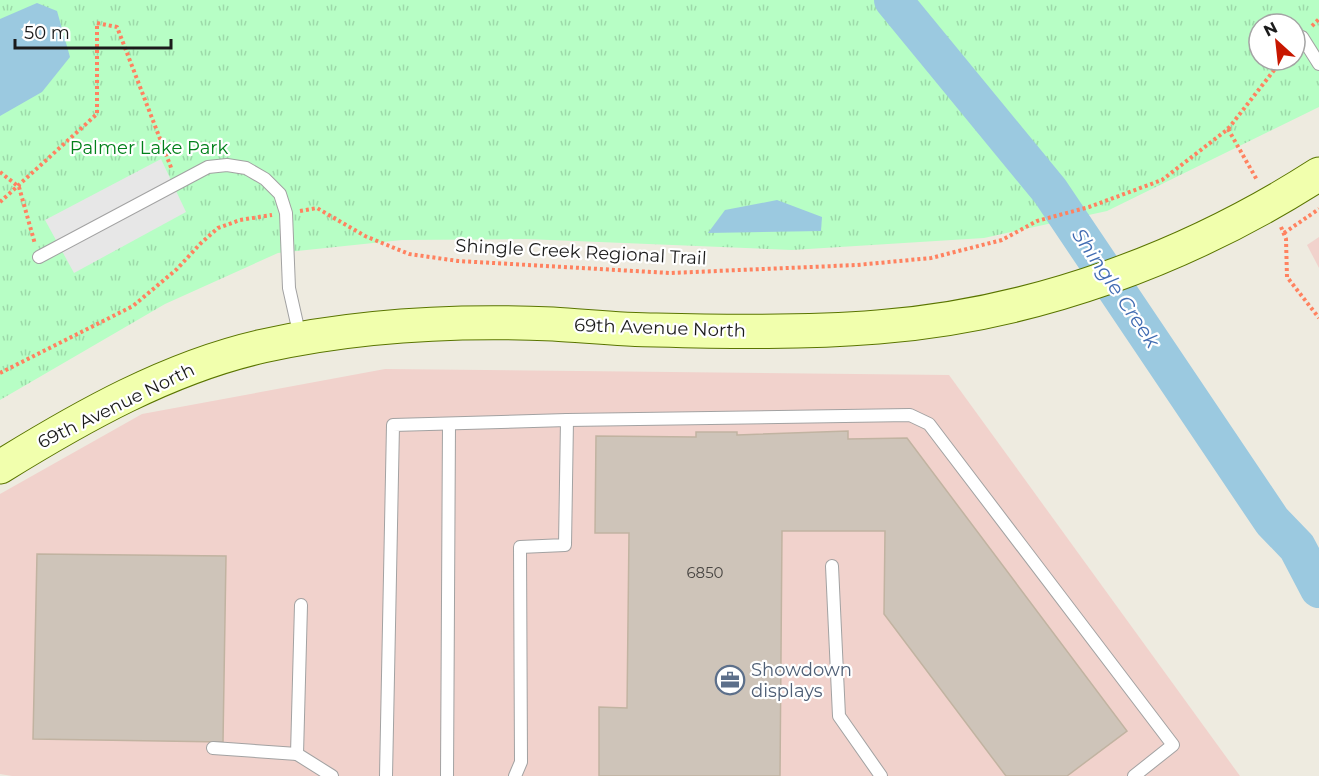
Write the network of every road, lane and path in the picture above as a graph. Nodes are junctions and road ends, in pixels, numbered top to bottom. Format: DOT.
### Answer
graph roads {
  1 [pos="1307,45"];
  2 [pos="1319,64"];
  3 [pos="1273,72"];
  4 [pos="1228,129"];
  5 [pos="0,172"];
  6 [pos="1319,174"];
  7 [pos="178,183"];
  8 [pos="19,187"];
  9 [pos="1261,188"];
  10 [pos="0,202"];
  11 [pos="1319,209"];
  12 [pos="286,213"];
  13 [pos="1278,221"];
  14 [pos="1284,233"];
  15 [pos="39,257"];
  16 [pos="1319,318"];
  17 [pos="300,338"];
  18 [pos="0,373"];
  19 [pos="567,420"];
  20 [pos="449,424"];
  21 [pos="0,467"];
  22 [pos="832,566"];
  23 [pos="301,605"];
  24 [pos="213,748"];
  25 [pos="297,754"];
  26 [pos="332,776"];
  27 [pos="386,776"];
  28 [pos="447,776"];
  29 [pos="515,776"];
  30 [pos="881,776"];
  31 [pos="1134,776"];
  1 -- 2 [label="lane"];
  3 -- 4 [label="path, Shingle Creek Regional Trail"];
  4 -- 9 [label="path"];
  4 -- 12 [label="path, Shingle Creek Regional Trail"];
  5 -- 8 [label="path"];
  6 -- 17 [label="street, 69th Avenue North"];
  7 -- 8 [label="path"];
  7 -- 12 [label="lane"];
  7 -- 15 [label="lane"];
  8 -- 10 [label="path"];
  8 -- 15 [label="path"];
  11 -- 14 [label="path"];
  12 -- 17 [label="lane"];
  12 -- 18 [label="path, Shingle Creek Regional Trail"];
  13 -- 14 [label="path"];
  14 -- 16 [label="path"];
  17 -- 21 [label="street, 69th Avenue North"];
  19 -- 20 [label="lane"];
  19 -- 29 [label="lane"];
  19 -- 31 [label="lane"];
  20 -- 27 [label="lane"];
  20 -- 28 [label="lane"];
  22 -- 30 [label="lane"];
  23 -- 25 [label="lane"];
  24 -- 25 [label="lane"];
  25 -- 26 [label="lane"];
}
